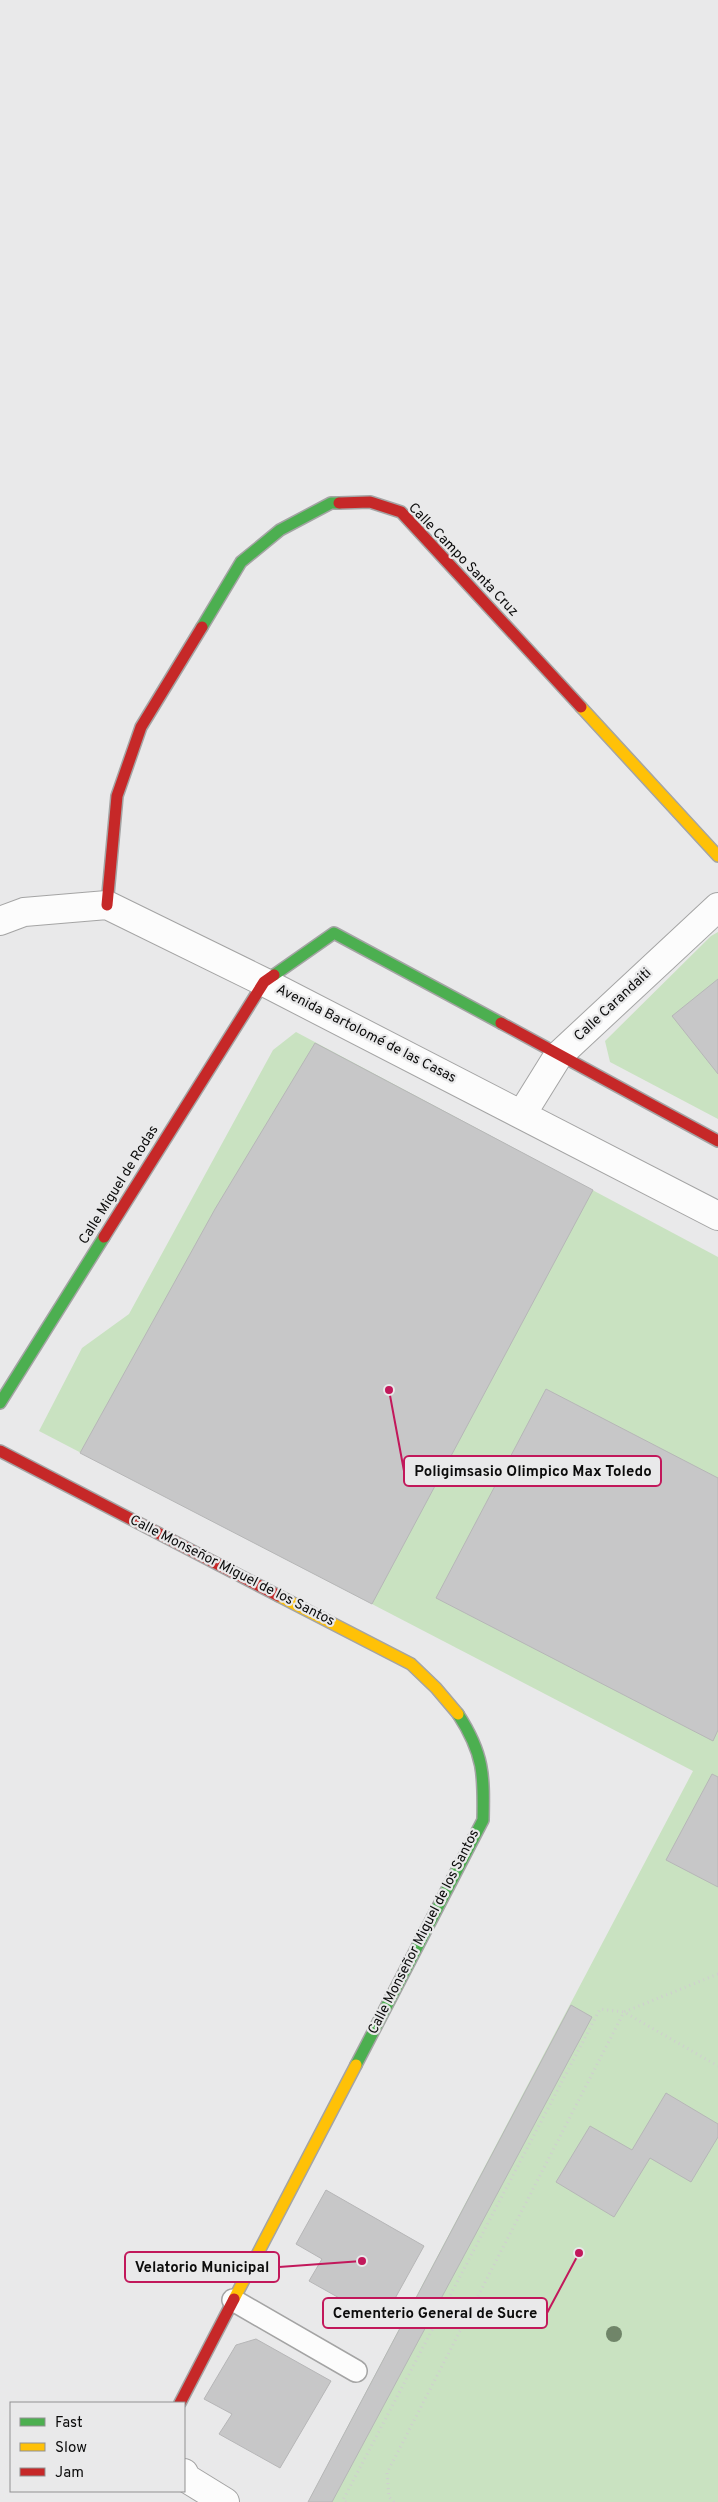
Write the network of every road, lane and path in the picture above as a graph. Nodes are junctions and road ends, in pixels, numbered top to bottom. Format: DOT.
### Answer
graph roads {
  1 [pos="718,856"];
  2 [pos="107,905"];
  3 [pos="718,907"];
  4 [pos="0,921"];
  5 [pos="264,982"];
  6 [pos="558,1056"];
  7 [pos="522,1114"];
  8 [pos="718,1141"];
  9 [pos="718,1216"];
  10 [pos="0,1404"];
  11 [pos="0,1451"];
  12 [pos="718,1974"];
  13 [pos="624,2012"];
  14 [pos="718,2066"];
  15 [pos="233,2300"];
  16 [pos="356,2371"];
  17 [pos="181,2402"];
  18 [pos="185,2476"];
  19 [pos="225,2502"];
  20 [pos="346,2502"];
  21 [pos="394,2502"];
  1 -- 2 [label="street, Calle Campo Santa Cruz"];
  2 -- 4 [label="street"];
  2 -- 5 [label="street"];
  3 -- 6 [label="street, Calle Carandaiti"];
  5 -- 6 [label="street, Avenida Bartolomé de las Casas"];
  5 -- 7 [label="street, Avenida Bartolomé de las Casas"];
  5 -- 10 [label="street, Calle Miguel de Rodas"];
  6 -- 7 [label="street, Calle Carandaiti"];
  6 -- 8 [label="street, Avenida Bartolomé de las Casas"];
  7 -- 9 [label="street, Avenida Bartolomé de las Casas"];
  11 -- 15 [label="street, Calle Monseñor Miguel de los Santos"];
  12 -- 13 [label="path"];
  13 -- 14 [label="path"];
  13 -- 20 [label="path"];
  13 -- 21 [label="path"];
  15 -- 16 [label="lane"];
  15 -- 17 [label="street, Calle Monseñor Miguel de los Santos"];
  18 -- 19 [label="street"];
}
